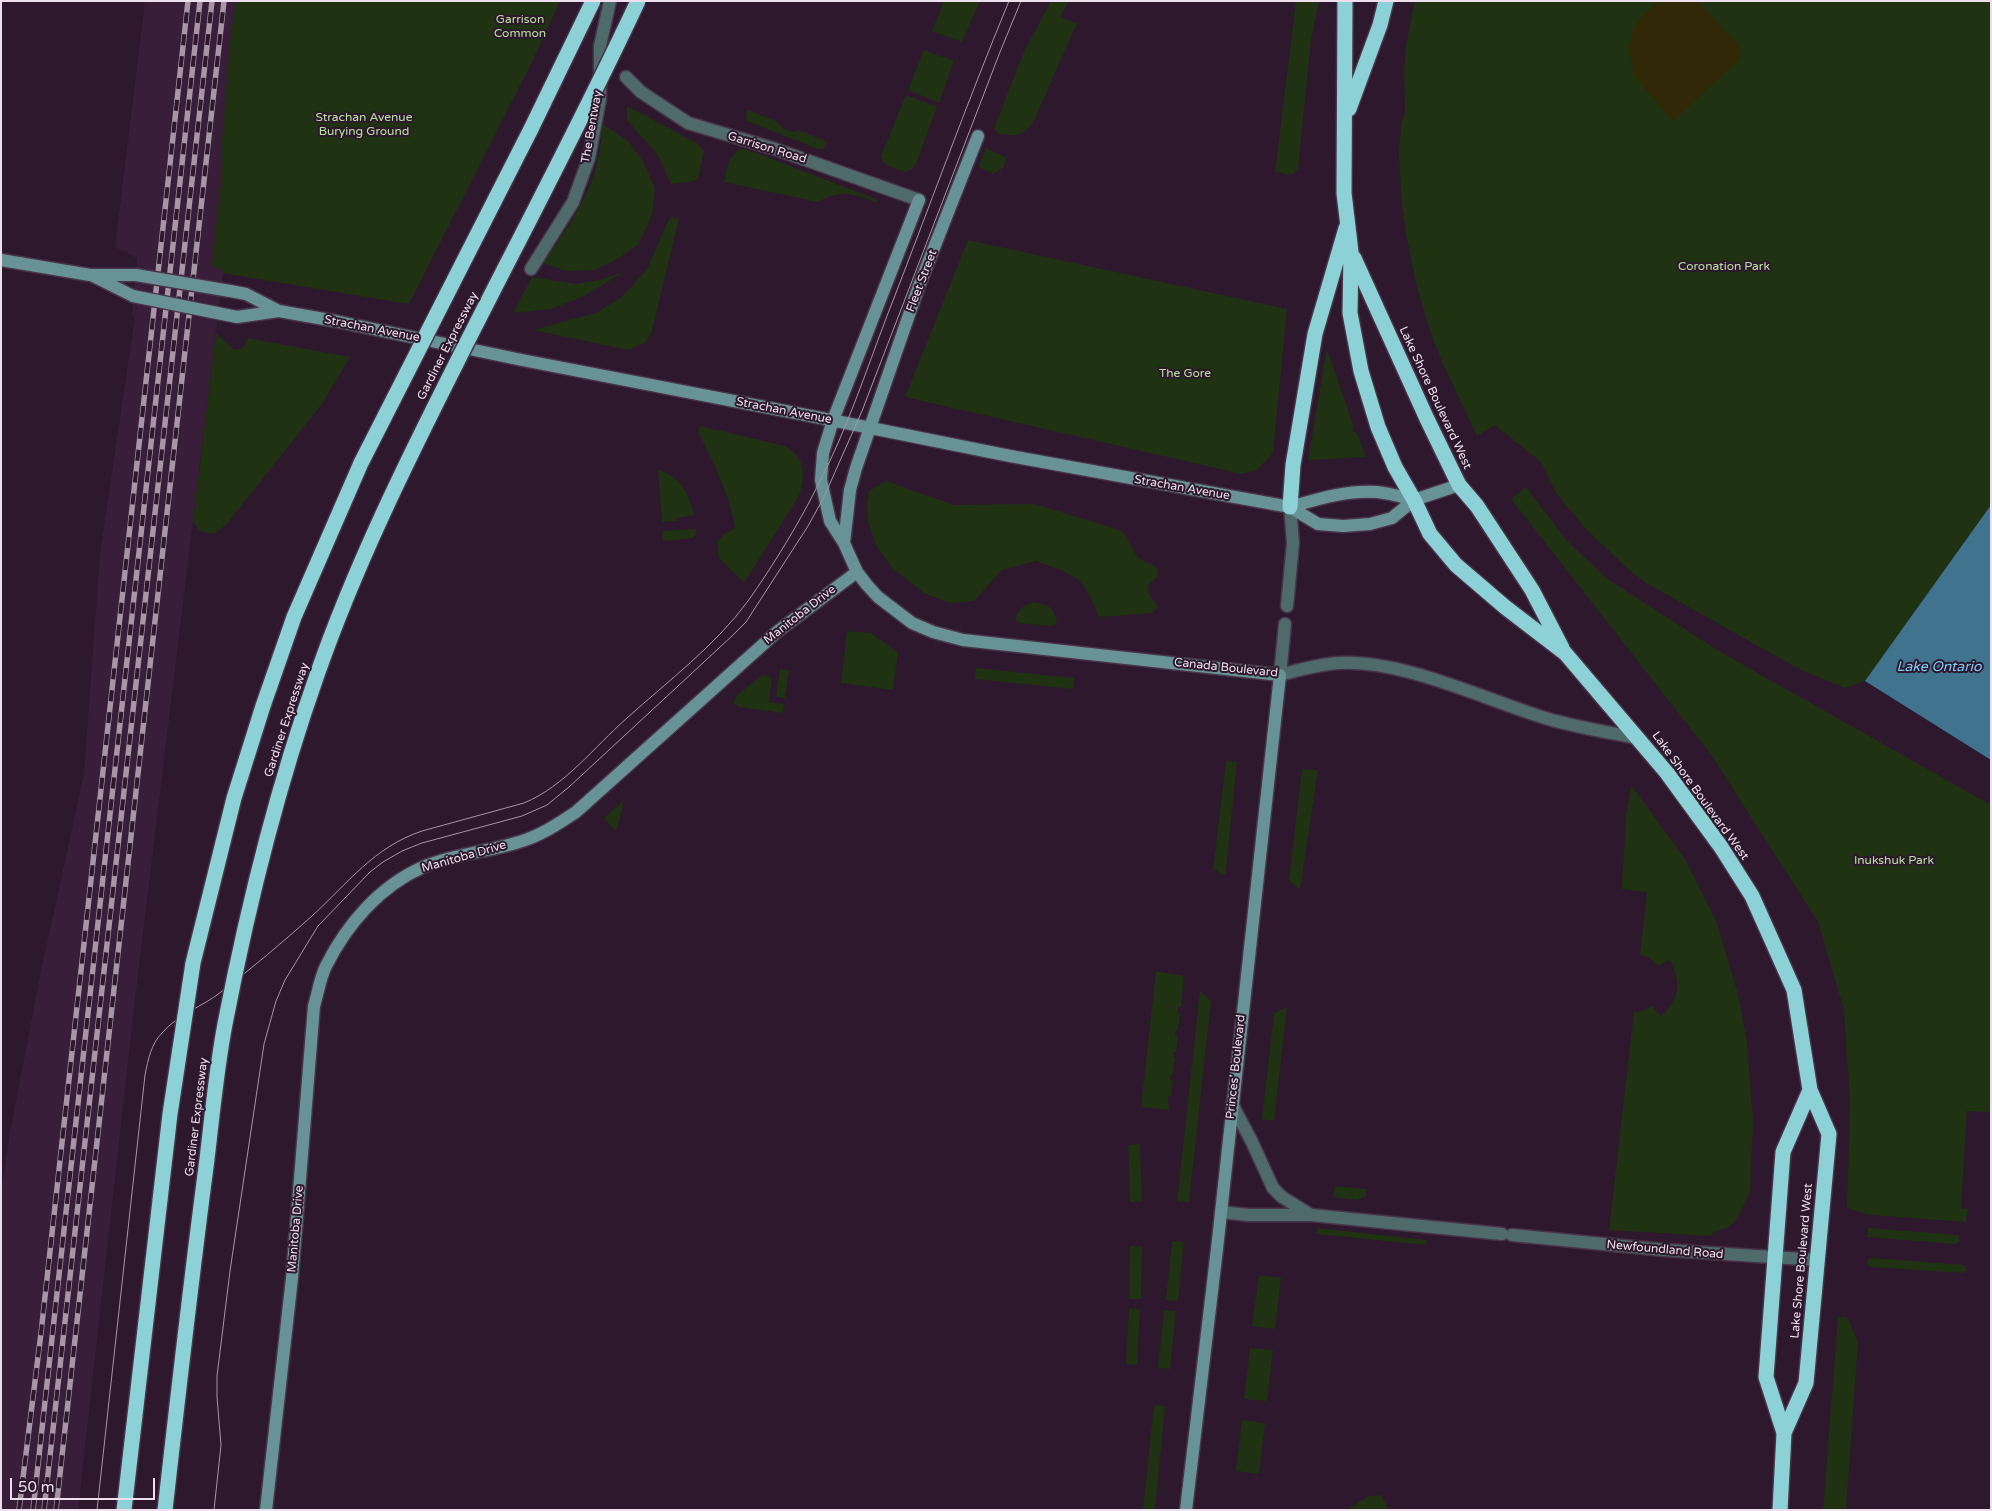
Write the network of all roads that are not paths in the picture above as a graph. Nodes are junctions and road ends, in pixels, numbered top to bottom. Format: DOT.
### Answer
graph roads {
  1 [pos="593,1"];
  2 [pos="610,1"];
  3 [pos="638,1"];
  4 [pos="1345,1"];
  5 [pos="1386,1"];
  6 [pos="626,77"];
  7 [pos="1345,118"];
  8 [pos="978,136"];
  9 [pos="1347,224"];
  10 [pos="1351,252"];
  11 [pos="1,260"];
  12 [pos="531,269"];
  13 [pos="90,275"];
  14 [pos="279,311"];
  15 [pos="833,420"];
  16 [pos="870,428"];
  17 [pos="1459,485"];
  18 [pos="1414,500"];
  19 [pos="1290,507"];
  20 [pos="844,544"];
  21 [pos="857,572"];
  22 [pos="1287,606"];
  23 [pos="1285,624"];
  24 [pos="1565,653"];
  25 [pos="1280,675"];
  26 [pos="1638,738"];
  27 [pos="1810,1090"];
  28 [pos="1232,1104"];
  29 [pos="1221,1212"];
  30 [pos="1311,1214"];
  31 [pos="1775,1259"];
  32 [pos="1818,1260"];
  33 [pos="1784,1433"];
  34 [pos="124,1510"];
  35 [pos="166,1510"];
  36 [pos="266,1510"];
  37 [pos="1186,1510"];
  38 [pos="1780,1510"];
  1 -- 34 [label="highway, Gardiner Expressway, bridge"];
  2 -- 12 [label="street, The Bentway"];
  3 -- 35 [label="highway, Gardiner Expressway, bridge"];
  4 -- 7 [label="highway, Lake Shore Boulevard West"];
  5 -- 7 [label="highway, Lake Shore Boulevard West"];
  6 -- 15 [label="street, Garrison Road"];
  7 -- 9 [label="highway, Lake Shore Boulevard West"];
  8 -- 16 [label="street, Fleet Street"];
  9 -- 10 [label="highway, Lake Shore Boulevard West"];
  9 -- 19 [label="highway"];
  10 -- 17 [label="highway, Lake Shore Boulevard West"];
  10 -- 18 [label="highway, Lake Shore Boulevard West"];
  11 -- 13 [label="street, Strachan Avenue"];
  13 -- 14 [label="street, Strachan Avenue, bridge"];
  13 -- 14 [label="street, Strachan Avenue, bridge"];
  14 -- 15 [label="street, Strachan Avenue"];
  15 -- 16 [label="street, Strachan Avenue"];
  15 -- 20 [label="street"];
  16 -- 19 [label="street, Strachan Avenue"];
  16 -- 20 [label="street"];
  17 -- 18 [label="street, Strachan Avenue"];
  17 -- 24 [label="highway, Lake Shore Boulevard West"];
  18 -- 19 [label="street, Strachan Avenue"];
  18 -- 19 [label="street, Strachan Avenue"];
  18 -- 24 [label="highway, Lake Shore Boulevard West"];
  19 -- 22 [label="street"];
  20 -- 21 [label="street"];
  21 -- 25 [label="street, Canada Boulevard"];
  21 -- 36 [label="street, Manitoba Drive"];
  23 -- 25 [label="street, Princes' Boulevard"];
  24 -- 26 [label="highway, Lake Shore Boulevard West"];
  25 -- 26 [label="street, Canada Boulevard"];
  25 -- 28 [label="street, Princes' Boulevard"];
  26 -- 27 [label="highway, Lake Shore Boulevard West"];
  27 -- 31 [label="highway, Lake Shore Boulevard West"];
  27 -- 32 [label="highway, Lake Shore Boulevard West"];
  28 -- 29 [label="street, Princes' Boulevard"];
  28 -- 30 [label="street, Newfoundland Road"];
  29 -- 30 [label="street, Newfoundland Road"];
  29 -- 37 [label="street, Princes' Boulevard"];
  30 -- 31 [label="street, Newfoundland Road"];
  31 -- 32 [label="street, Newfoundland Road"];
  31 -- 33 [label="highway, Lake Shore Boulevard West"];
  32 -- 33 [label="highway, Lake Shore Boulevard West"];
  33 -- 38 [label="highway, Lake Shore Boulevard West"];
}
